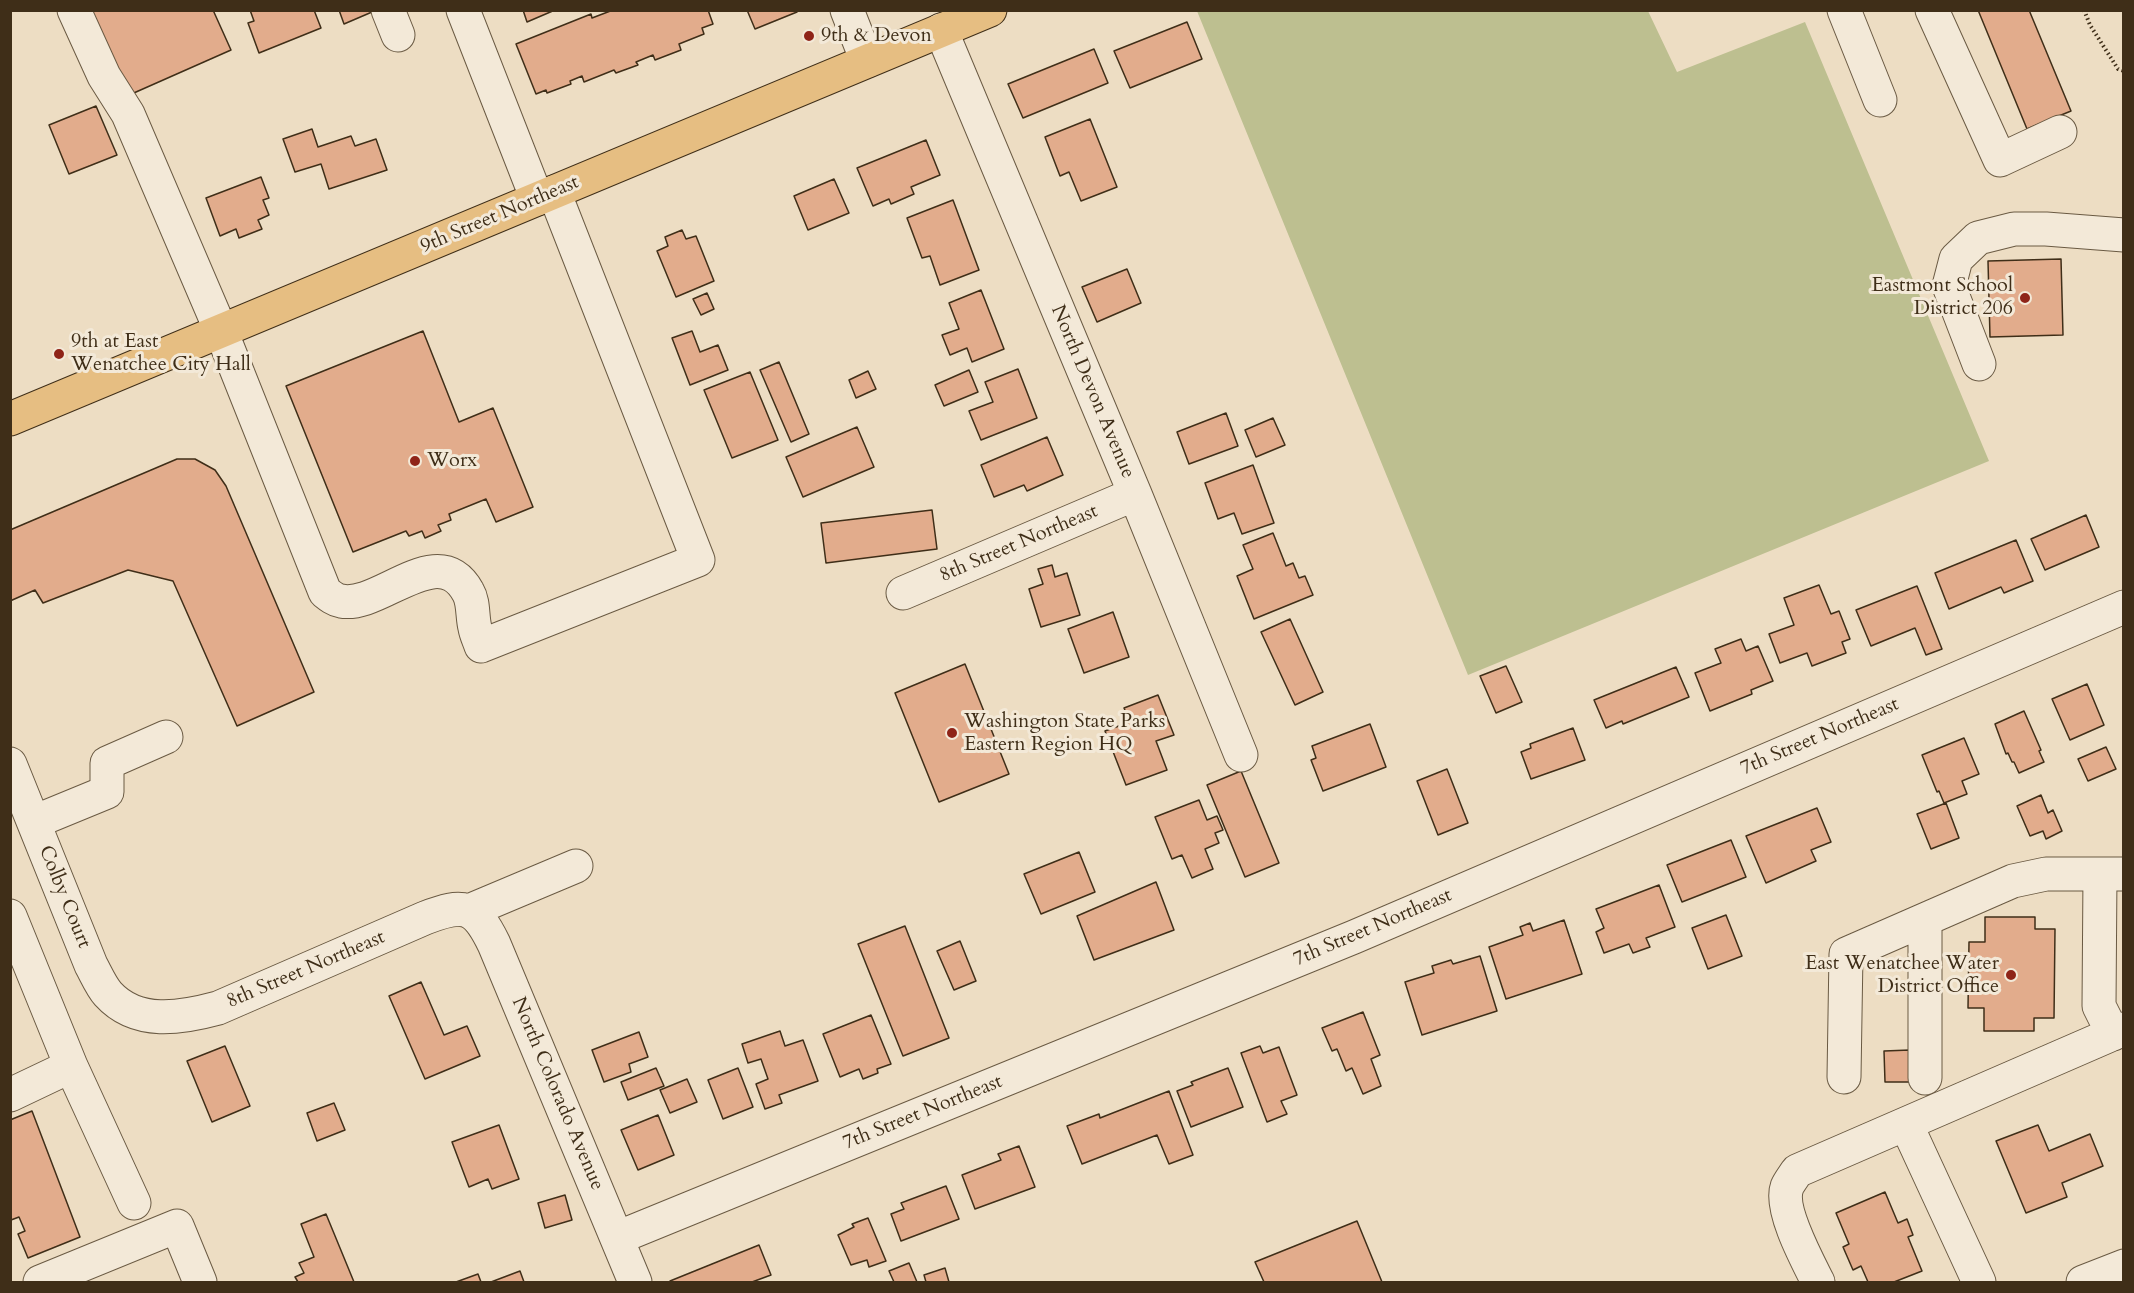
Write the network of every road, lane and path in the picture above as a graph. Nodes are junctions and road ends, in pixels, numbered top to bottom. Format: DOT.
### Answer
graph roads {
  1 [pos="74,10"];
  2 [pos="463,10"];
  3 [pos="847,10"];
  4 [pos="990,10"];
  5 [pos="1844,10"];
  6 [pos="1932,10"];
  7 [pos="2084,10"];
  8 [pos="941,30"];
  9 [pos="867,61"];
  10 [pos="2124,71"];
  11 [pos="1880,100"];
  12 [pos="2060,132"];
  13 [pos="546,195"];
  14 [pos="2124,236"];
  15 [pos="221,332"];
  16 [pos="1978,364"];
  17 [pos="10,419"];
  18 [pos="1136,494"];
  19 [pos="903,593"];
  20 [pos="2124,607"];
  21 [pos="166,737"];
  22 [pos="1241,755"];
  23 [pos="10,764"];
  24 [pos="34,822"];
  25 [pos="576,866"];
  26 [pos="2112,874"];
  27 [pos="469,911"];
  28 [pos="10,916"];
  29 [pos="1925,920"];
  30 [pos="138,1014"];
  31 [pos="2118,1032"];
  32 [pos="71,1066"];
  33 [pos="1844,1077"];
  34 [pos="1924,1078"];
  35 [pos="10,1095"];
  36 [pos="1906,1124"];
  37 [pos="134,1203"];
  38 [pos="617,1238"];
  39 [pos="2124,1266"];
  40 [pos="40,1282"];
  41 [pos="200,1282"];
  42 [pos="635,1282"];
  43 [pos="1818,1282"];
  44 [pos="1979,1282"];
  45 [pos="2083,1282"];
  1 -- 15 [label="street"];
  2 -- 13 [label="street"];
  3 -- 9 [label="street"];
  4 -- 8 [label="main road, 9th Street Northeast"];
  5 -- 11 [label="street"];
  6 -- 12 [label="street"];
  7 -- 10 [label="path"];
  8 -- 9 [label="main road, 9th Street Northeast"];
  8 -- 18 [label="street, North Devon Avenue"];
  9 -- 13 [label="main road, 9th Street Northeast"];
  13 -- 15 [label="main road, 9th Street Northeast"];
  13 -- 15 [label="street"];
  14 -- 16 [label="street"];
  15 -- 17 [label="main road, 9th Street Northeast"];
  18 -- 19 [label="street, 8th Street Northeast"];
  18 -- 22 [label="street, North Devon Avenue"];
  20 -- 38 [label="street, 7th Street Northeast"];
  21 -- 24 [label="street"];
  23 -- 24 [label="street, Colby Court"];
  24 -- 30 [label="street, Colby Court"];
  25 -- 27 [label="street"];
  26 -- 29 [label="street"];
  26 -- 31 [label="street"];
  27 -- 30 [label="street, 8th Street Northeast"];
  27 -- 38 [label="street, North Colorado Avenue"];
  28 -- 32 [label="street"];
  29 -- 33 [label="street"];
  29 -- 34 [label="street"];
  31 -- 36 [label="street"];
  32 -- 35 [label="street"];
  32 -- 37 [label="street"];
  36 -- 43 [label="street"];
  36 -- 44 [label="street"];
  38 -- 42 [label="street, North Colorado Avenue"];
  39 -- 45 [label="street"];
  40 -- 41 [label="street"];
}
